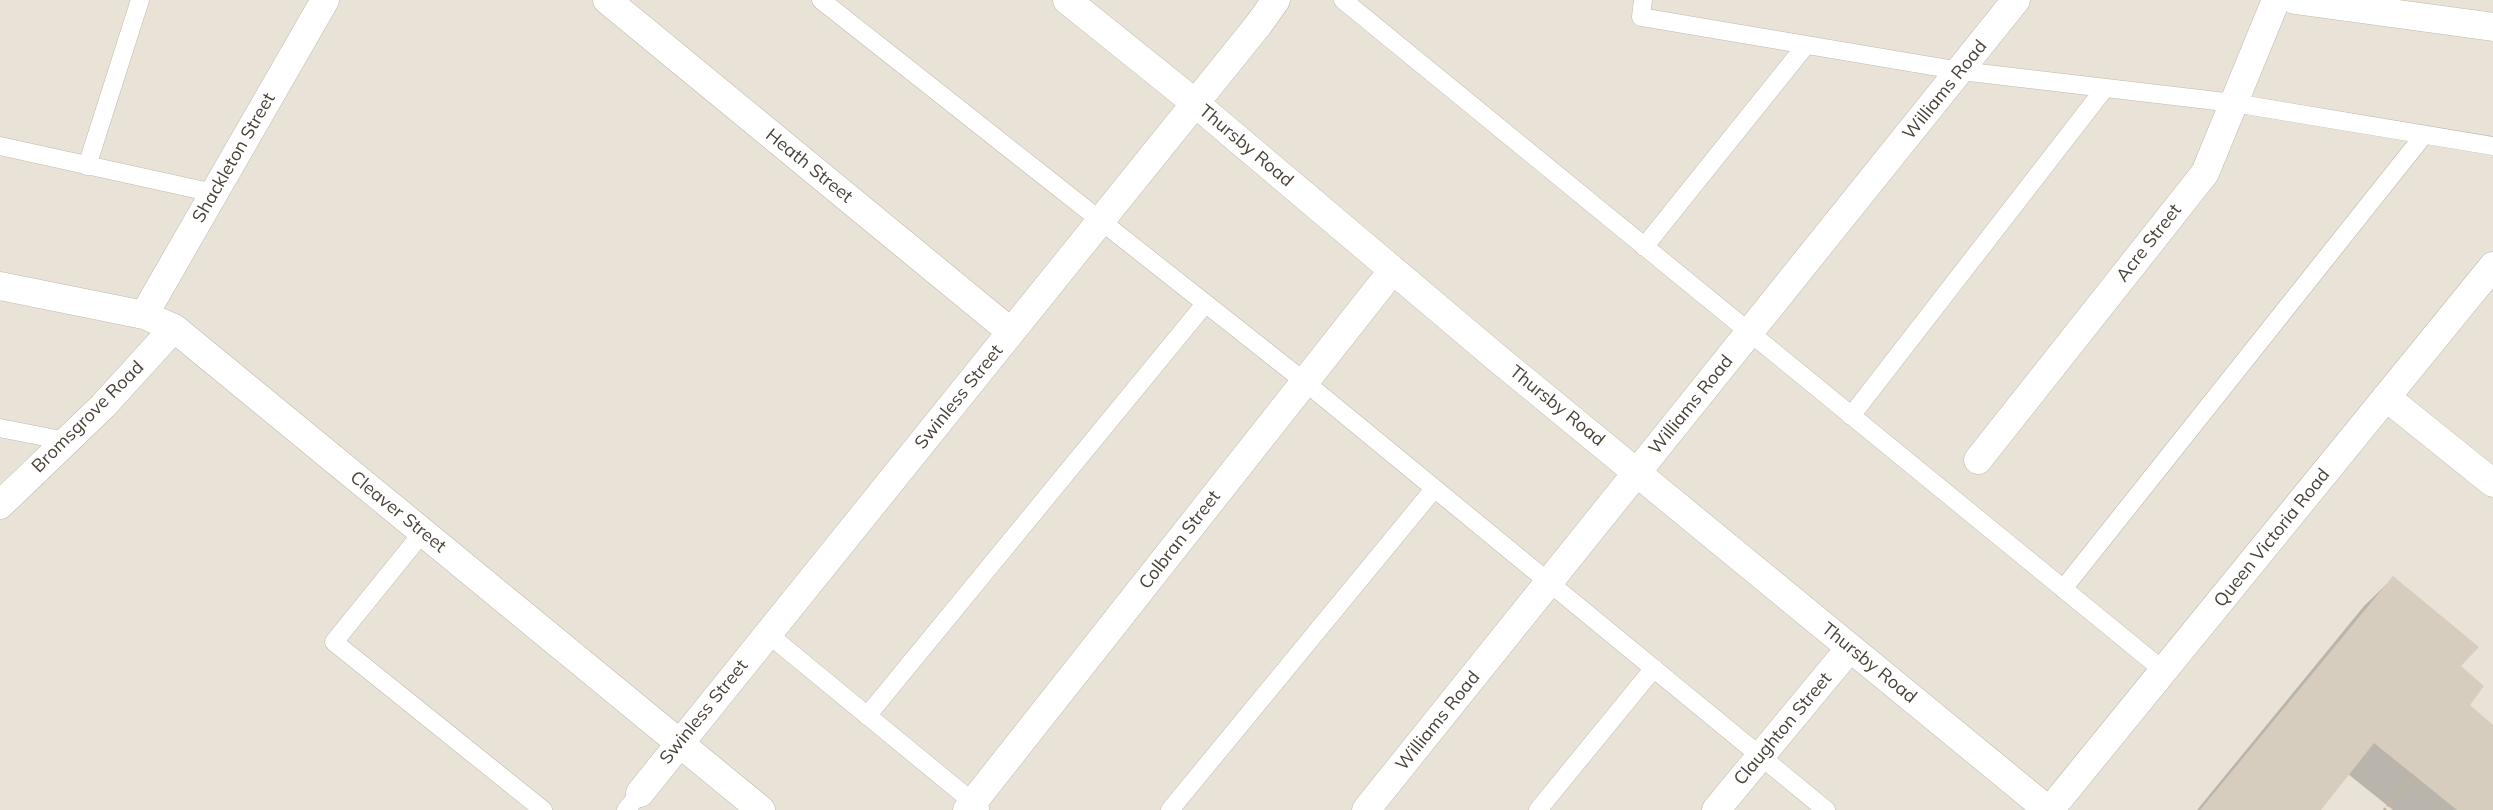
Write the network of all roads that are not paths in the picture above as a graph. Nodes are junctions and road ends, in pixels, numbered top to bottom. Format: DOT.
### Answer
graph roads {
  1 [pos="140,0"];
  2 [pos="325,0"];
  3 [pos="606,0"];
  4 [pos="821,0"];
  5 [pos="1067,0"];
  6 [pos="1276,0"];
  7 [pos="1343,0"];
  8 [pos="1643,0"];
  9 [pos="2016,0"];
  10 [pos="2276,0"];
  11 [pos="2295,0"];
  12 [pos="2493,27"];
  13 [pos="1806,45"];
  14 [pos="1960,71"];
  15 [pos="2104,88"];
  16 [pos="1195,103"];
  17 [pos="2234,104"];
  18 [pos="2424,135"];
  19 [pos="0,146"];
  20 [pos="2493,146"];
  21 [pos="87,166"];
  22 [pos="214,193"];
  23 [pos="1100,221"];
  24 [pos="1644,247"];
  25 [pos="2493,266"];
  26 [pos="1393,270"];
  27 [pos="0,286"];
  28 [pos="1205,304"];
  29 [pos="144,315"];
  30 [pos="174,328"];
  31 [pos="1011,332"];
  32 [pos="1750,333"];
  33 [pos="1305,382"];
  34 [pos="2386,397"];
  35 [pos="1851,416"];
  36 [pos="0,428"];
  37 [pos="66,441"];
  38 [pos="1978,460"];
  39 [pos="1638,471"];
  40 [pos="2493,483"];
  41 [pos="1434,489"];
  42 [pos="0,505"];
  43 [pos="423,532"];
  44 [pos="1548,583"];
  45 [pos="2063,588"];
  46 [pos="768,634"];
  47 [pos="1850,648"];
  48 [pos="1654,668"];
  49 [pos="2164,670"];
  50 [pos="867,716"];
  51 [pos="680,743"];
  52 [pos="1761,755"];
  53 [pos="633,801"];
  54 [pos="974,808"];
  55 [pos="543,810"];
  56 [pos="761,810"];
  57 [pos="1170,810"];
  58 [pos="1366,810"];
  59 [pos="1538,810"];
  60 [pos="1716,810"];
  61 [pos="1826,810"];
  62 [pos="2049,810"];
  1 -- 21 [label="lane"];
  2 -- 22 [label="street, Shackleton Street"];
  3 -- 31 [label="street, Heath Street"];
  4 -- 23 [label="lane"];
  5 -- 16 [label="street, Thursby Road"];
  6 -- 16 [label="street, Swinless Street"];
  7 -- 24 [label="lane"];
  8 -- 13 [label="lane"];
  9 -- 14 [label="street, Williams Road"];
  10 -- 17 [label="street, Acre Street"];
  11 -- 12 [label="street"];
  13 -- 14 [label="lane"];
  13 -- 24 [label="lane"];
  14 -- 15 [label="lane"];
  14 -- 32 [label="street, Williams Road"];
  15 -- 17 [label="lane"];
  15 -- 35 [label="lane"];
  16 -- 23 [label="street, Swinless Street"];
  16 -- 26 [label="street, Thursby Road"];
  17 -- 18 [label="lane"];
  17 -- 38 [label="street, Acre Street"];
  18 -- 20 [label="lane"];
  18 -- 45 [label="lane"];
  19 -- 21 [label="lane"];
  21 -- 22 [label="lane"];
  22 -- 29 [label="street, Shackleton Street"];
  23 -- 28 [label="lane"];
  23 -- 31 [label="street, Swinless Street"];
  24 -- 32 [label="lane"];
  25 -- 34 [label="street, Queen Victoria Road"];
  26 -- 33 [label="street, Colbran Street"];
  26 -- 39 [label="street, Thursby Road"];
  27 -- 29 [label="street, Cleaver Street"];
  28 -- 33 [label="lane"];
  28 -- 50 [label="lane"];
  29 -- 30 [label="street, Cleaver Street"];
  30 -- 37 [label="street, Bromsgrove Road"];
  30 -- 43 [label="street, Cleaver Street"];
  31 -- 46 [label="street, Swinless Street"];
  32 -- 35 [label="lane"];
  32 -- 39 [label="street, Williams Road"];
  33 -- 41 [label="lane"];
  33 -- 54 [label="street, Colbran Street"];
  34 -- 40 [label="street"];
  34 -- 49 [label="street, Queen Victoria Road"];
  35 -- 45 [label="lane"];
  36 -- 37 [label="lane"];
  37 -- 42 [label="street, Bromsgrove Road"];
  39 -- 44 [label="street, Williams Road"];
  39 -- 47 [label="street, Thursby Road"];
  41 -- 44 [label="lane"];
  41 -- 57 [label="lane"];
  43 -- 51 [label="street, Cleaver Street"];
  43 -- 55 [label="lane"];
  44 -- 48 [label="lane"];
  44 -- 58 [label="street, Williams Road"];
  45 -- 49 [label="lane"];
  46 -- 50 [label="lane"];
  46 -- 51 [label="street, Swinless Street"];
  47 -- 52 [label="street, Claughton Street"];
  47 -- 62 [label="street, Thursby Road"];
  48 -- 52 [label="lane"];
  48 -- 59 [label="lane"];
  49 -- 62 [label="street, Queen Victoria Road"];
  50 -- 54 [label="lane"];
  51 -- 53 [label="street, Swinless Street"];
  51 -- 56 [label="street, Cleaver Street"];
  52 -- 60 [label="street, Claughton Street"];
  52 -- 61 [label="lane"];
}
